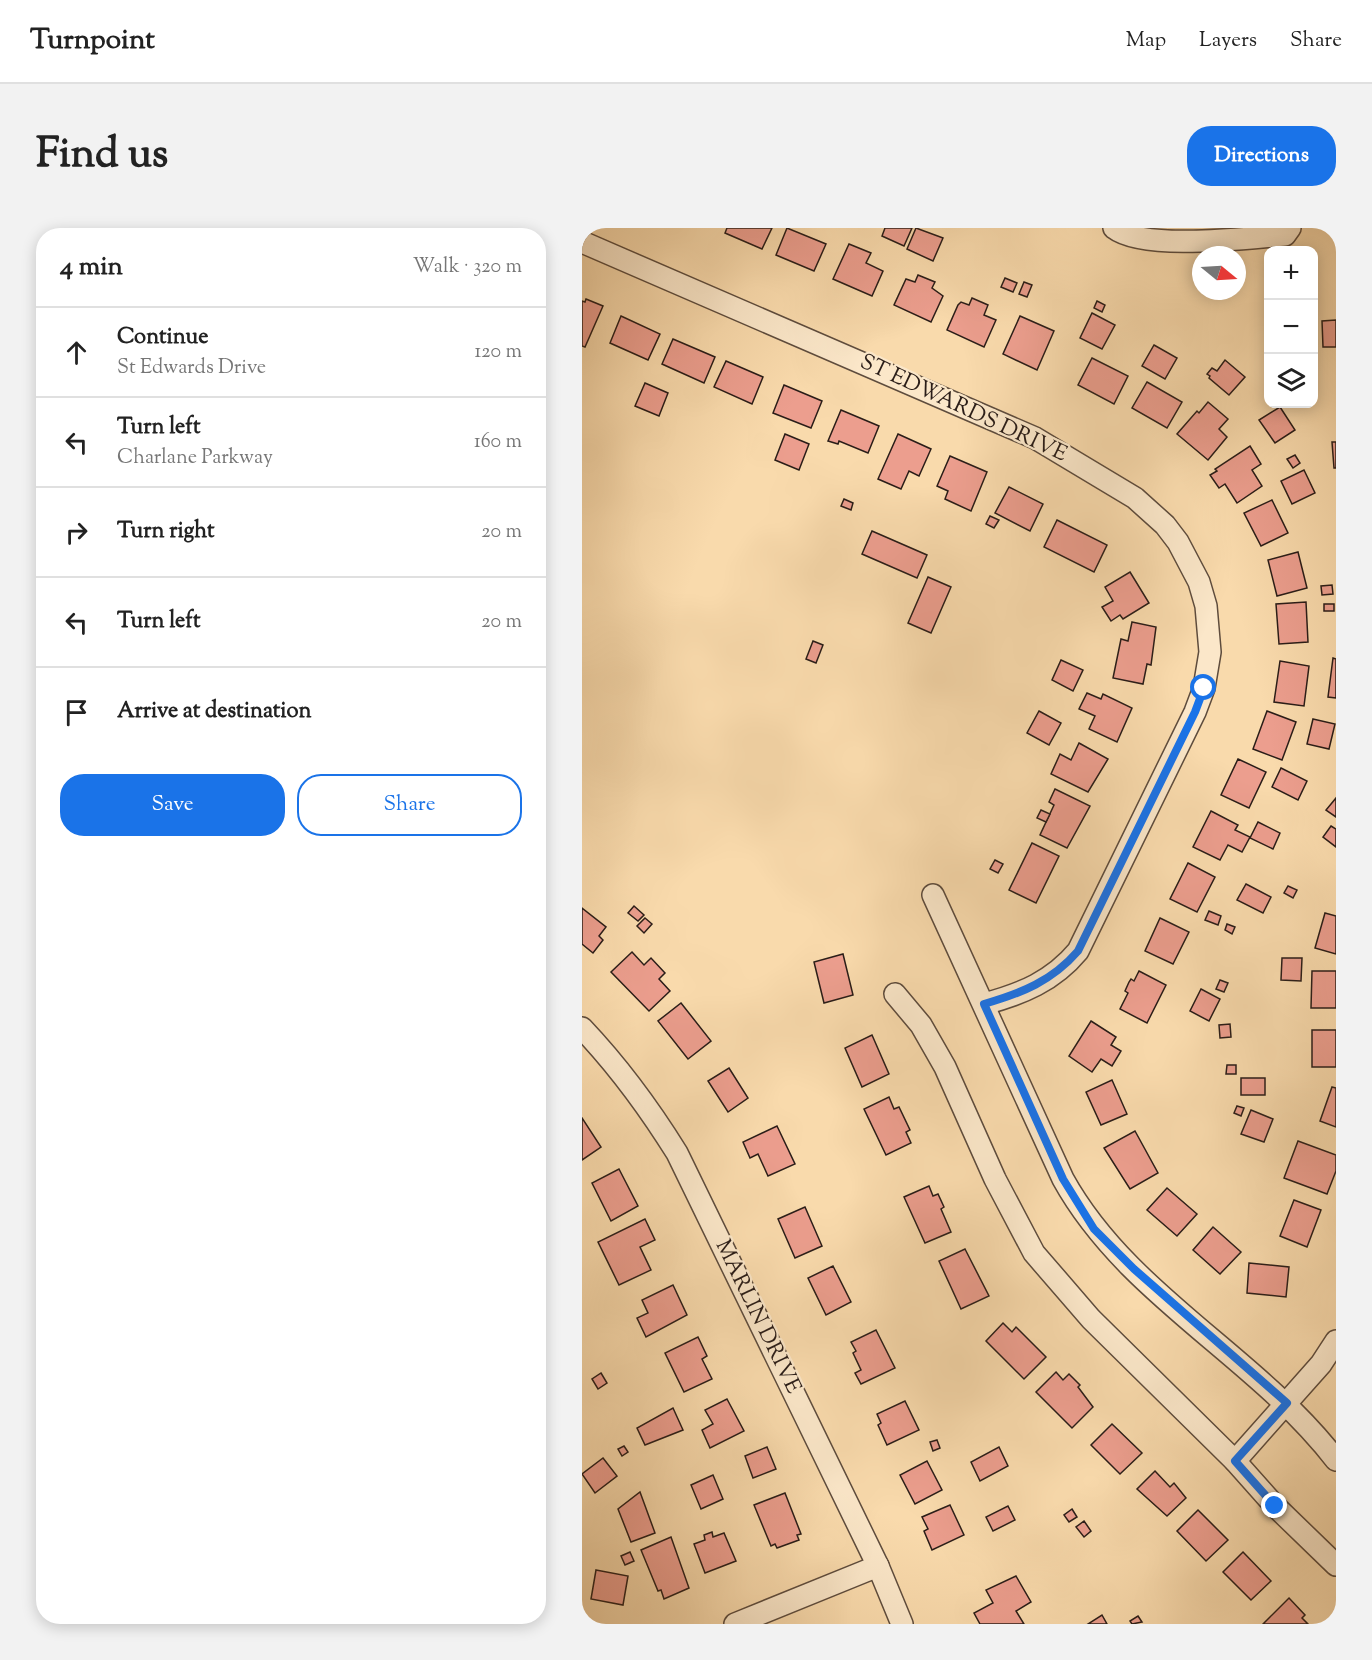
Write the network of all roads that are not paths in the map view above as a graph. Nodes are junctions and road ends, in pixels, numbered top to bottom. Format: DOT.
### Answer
graph roads {
  1 [pos="1114,228"];
  2 [pos="1290,228"];
  3 [pos="582,242"];
  4 [pos="933,895"];
  5 [pos="895,994"];
  6 [pos="984,1004"];
  7 [pos="582,1028"];
  8 [pos="1336,1341"];
  9 [pos="1284,1407"];
  10 [pos="1242,1454"];
  11 [pos="1336,1460"];
  12 [pos="1336,1565"];
  13 [pos="878,1566"];
  14 [pos="735,1624"];
  15 [pos="902,1624"];
  1 -- 2 [label="street"];
  3 -- 6 [label="street, ST EDWARDS DRIVE"];
  4 -- 6 [label="street"];
  5 -- 10 [label="street"];
  6 -- 9 [label="street"];
  7 -- 13 [label="street, MARLIN DRIVE"];
  8 -- 9 [label="street"];
  9 -- 10 [label="street"];
  9 -- 11 [label="street"];
  10 -- 12 [label="street"];
  13 -- 14 [label="street"];
  13 -- 15 [label="street, MARLIN DRIVE"];
}
